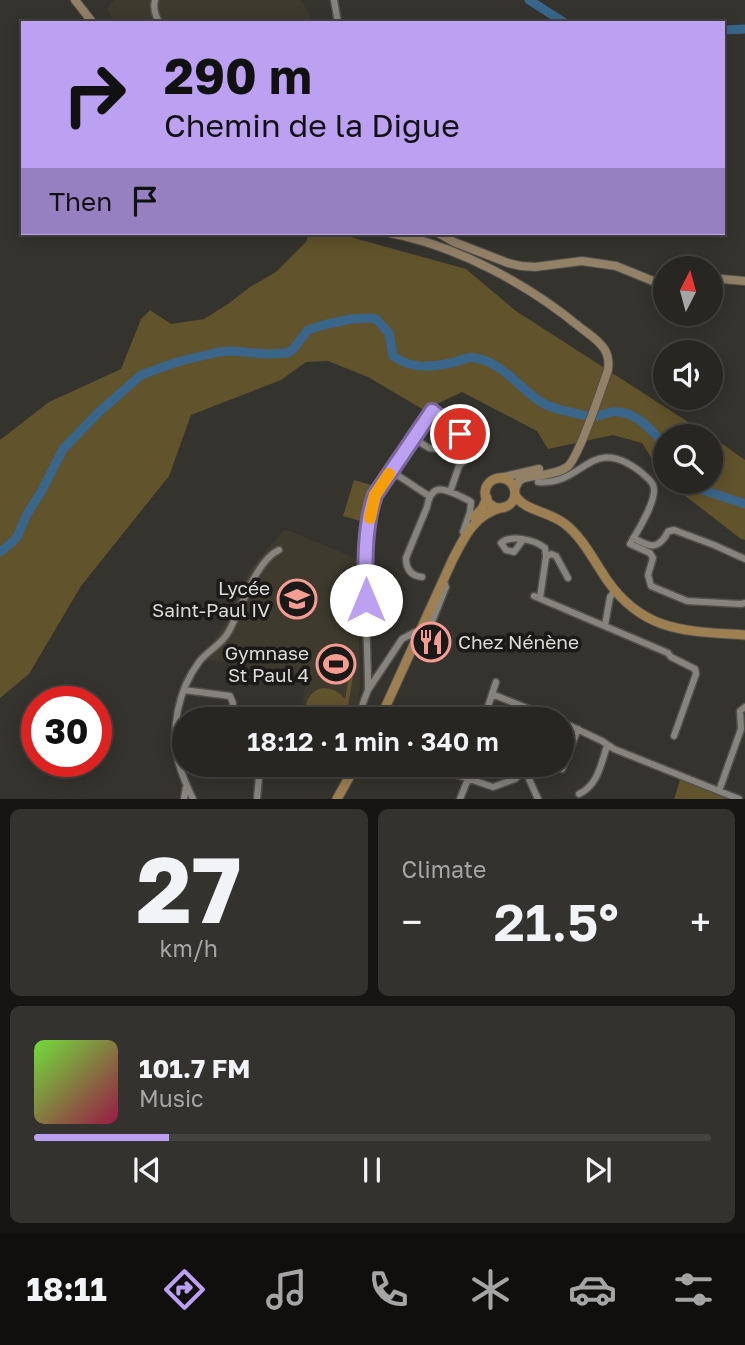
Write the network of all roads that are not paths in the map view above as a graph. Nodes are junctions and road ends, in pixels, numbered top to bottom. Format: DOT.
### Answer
graph roads {
  1 [pos="75,0"];
  2 [pos="155,0"];
  3 [pos="334,0"];
  4 [pos="91,21"];
  5 [pos="159,21"];
  6 [pos="338,21"];
  7 [pos="410,235"];
  8 [pos="442,235"];
  9 [pos="723,279"];
  10 [pos="653,281"];
  11 [pos="745,281"];
  12 [pos="413,438"];
  13 [pos="469,452"];
  14 [pos="576,453"];
  15 [pos="391,471"];
  16 [pos="525,472"];
  17 [pos="499,478"];
  18 [pos="535,480"];
  19 [pos="450,492"];
  20 [pos="515,492"];
  21 [pos="429,496"];
  22 [pos="486,498"];
  23 [pos="506,507"];
  24 [pos="532,509"];
  25 [pos="463,532"];
  26 [pos="523,540"];
  27 [pos="632,541"];
  28 [pos="279,550"];
  29 [pos="547,557"];
  30 [pos="745,559"];
  31 [pos="422,577"];
  32 [pos="568,578"];
  33 [pos="615,591"];
  34 [pos="745,603"];
  35 [pos="605,625"];
  36 [pos="420,630"];
  37 [pos="745,635"];
  38 [pos="496,682"];
  39 [pos="184,690"];
  40 [pos="368,690"];
  41 [pos="492,694"];
  42 [pos="178,707"];
  43 [pos="232,707"];
  44 [pos="362,707"];
  45 [pos="384,707"];
  46 [pos="488,707"];
  47 [pos="520,707"];
  48 [pos="745,707"];
  49 [pos="574,727"];
  50 [pos="578,729"];
  51 [pos="674,736"];
  52 [pos="574,739"];
  53 [pos="607,746"];
  54 [pos="183,777"];
  55 [pos="259,777"];
  56 [pos="351,777"];
  57 [pos="353,777"];
  58 [pos="463,777"];
  59 [pos="518,777"];
  60 [pos="529,777"];
  61 [pos="466,778"];
  62 [pos="186,785"];
  63 [pos="719,791"];
  64 [pos="579,794"];
  65 [pos="184,799"];
  66 [pos="193,799"];
  67 [pos="257,799"];
  68 [pos="337,799"];
  69 [pos="343,799"];
  70 [pos="460,799"];
  71 [pos="538,799"];
  72 [pos="739,799"];
  1 -- 4 [label="main road"];
  2 -- 5 [label="street"];
  3 -- 6 [label="street"];
  7 -- 14 [label="main road"];
  8 -- 10 [label="main road"];
  9 -- 11 [label="main road"];
  12 -- 13 [label="street"];
  12 -- 13 [label="street"];
  12 -- 15 [label="street"];
  13 -- 19 [label="street"];
  14 -- 16 [label="main road"];
  14 -- 18 [label="main road"];
  15 -- 21 [label="street"];
  15 -- 40 [label="street"];
  16 -- 17 [label="main road"];
  16 -- 18 [label="street"];
  17 -- 20 [label="main road"];
  17 -- 22 [label="main road"];
  18 -- 20 [label="main road"];
  18 -- 27 [label="street"];
  19 -- 21 [label="street"];
  19 -- 25 [label="street"];
  20 -- 23 [label="main road"];
  20 -- 24 [label="main road"];
  21 -- 31 [label="street"];
  22 -- 23 [label="main road"];
  22 -- 25 [label="main road"];
  23 -- 24 [label="main road"];
  23 -- 36 [label="main road"];
  24 -- 33 [label="main road"];
  25 -- 36 [label="main road"];
  26 -- 29 [label="street"];
  27 -- 30 [label="street"];
  27 -- 34 [label="street"];
  28 -- 39 [label="street"];
  29 -- 32 [label="street"];
  29 -- 35 [label="street"];
  33 -- 35 [label="street"];
  33 -- 37 [label="main road"];
  35 -- 51 [label="street"];
  36 -- 40 [label="street"];
  36 -- 45 [label="main road"];
  38 -- 41 [label="street"];
  39 -- 42 [label="street"];
  39 -- 43 [label="street"];
  40 -- 44 [label="street"];
  41 -- 46 [label="street"];
  41 -- 47 [label="street"];
  48 -- 63 [label="street"];
  49 -- 50 [label="street"];
  50 -- 52 [label="street"];
  50 -- 53 [label="street"];
  53 -- 63 [label="street"];
  53 -- 64 [label="street"];
  54 -- 62 [label="street"];
  55 -- 67 [label="street"];
  56 -- 68 [label="main road"];
  57 -- 69 [label="main road"];
  58 -- 61 [label="street"];
  59 -- 61 [label="street"];
  60 -- 71 [label="street"];
  61 -- 70 [label="street"];
  62 -- 65 [label="street"];
  62 -- 66 [label="street"];
  63 -- 72 [label="street"];
}
